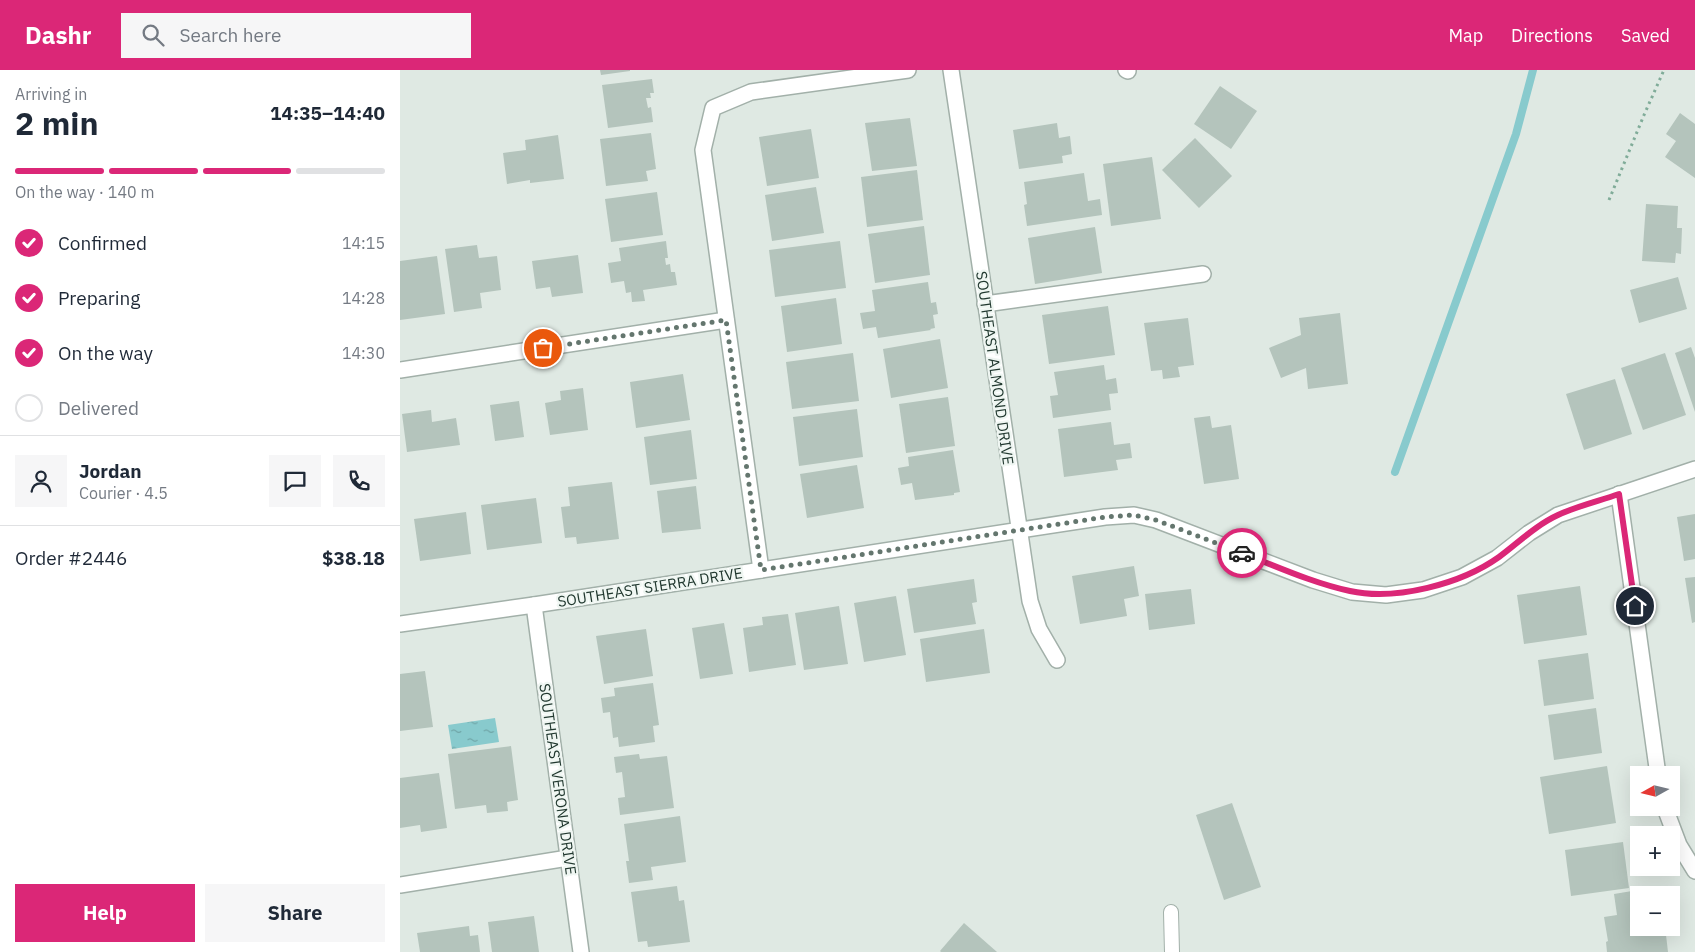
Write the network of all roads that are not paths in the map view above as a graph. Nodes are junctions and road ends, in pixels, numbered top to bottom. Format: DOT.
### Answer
graph roads {
  1 [pos="908,70"];
  2 [pos="951,70"];
  3 [pos="1203,274"];
  4 [pos="985,304"];
  5 [pos="726,320"];
  6 [pos="400,370"];
  7 [pos="1695,469"];
  8 [pos="1619,494"];
  9 [pos="1019,530"];
  10 [pos="761,570"];
  11 [pos="534,605"];
  12 [pos="400,624"];
  13 [pos="1057,660"];
  14 [pos="1657,766"];
  15 [pos="1668,816"];
  16 [pos="568,858"];
  17 [pos="1695,871"];
  18 [pos="400,885"];
  19 [pos="1171,912"];
  20 [pos="581,952"];
  21 [pos="1172,952"];
  1 -- 5 [label="street"];
  2 -- 4 [label="street, SOUTHEAST ALMOND DRIVE"];
  3 -- 4 [label="street"];
  4 -- 9 [label="street, SOUTHEAST ALMOND DRIVE"];
  5 -- 6 [label="street"];
  5 -- 10 [label="street"];
  7 -- 8 [label="street, SOUTHEAST SIERRA DRIVE"];
  8 -- 9 [label="street, SOUTHEAST SIERRA DRIVE"];
  8 -- 14 [label="street"];
  9 -- 10 [label="street, SOUTHEAST SIERRA DRIVE"];
  9 -- 13 [label="street, SOUTHEAST ALMOND DRIVE"];
  10 -- 11 [label="street, SOUTHEAST SIERRA DRIVE"];
  11 -- 12 [label="street, SOUTHEAST SIERRA DRIVE"];
  11 -- 16 [label="street, SOUTHEAST VERONA DRIVE"];
  15 -- 17 [label="street"];
  16 -- 18 [label="street"];
  16 -- 20 [label="street, SOUTHEAST VERONA DRIVE"];
  19 -- 21 [label="lane"];
}
